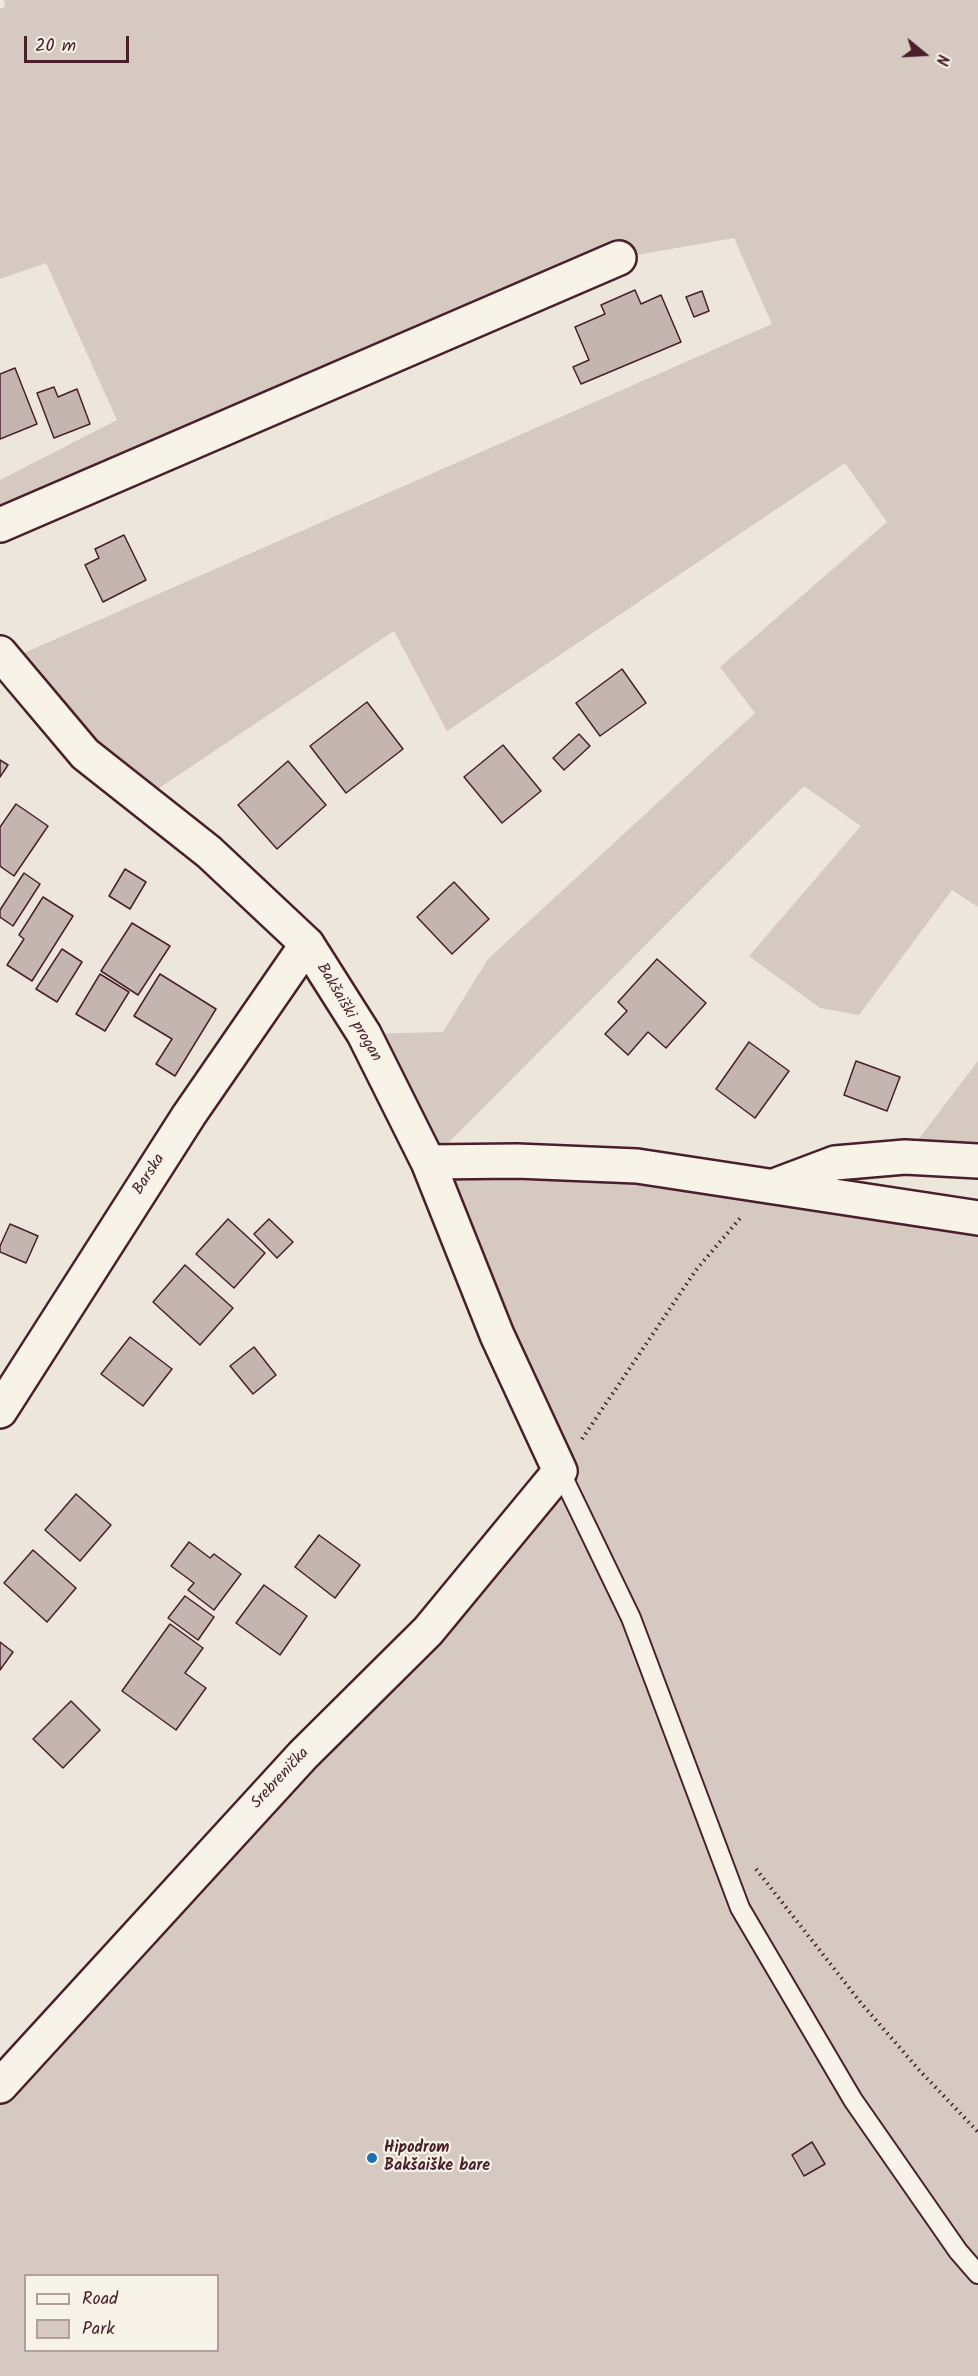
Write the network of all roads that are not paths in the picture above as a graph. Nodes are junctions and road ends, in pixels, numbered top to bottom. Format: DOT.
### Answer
graph roads {
  1 [pos="619,258"];
  2 [pos="0,525"];
  3 [pos="0,653"];
  4 [pos="307,944"];
  5 [pos="978,1161"];
  6 [pos="428,1162"];
  7 [pos="773,1187"];
  8 [pos="978,1218"];
  9 [pos="0,1411"];
  10 [pos="560,1471"];
  11 [pos="0,2086"];
  12 [pos="978,2274"];
  1 -- 2 [label="street"];
  3 -- 4 [label="street, Bakšaiški progan"];
  4 -- 6 [label="street, Bakšaiški progan"];
  4 -- 9 [label="street, Barska"];
  5 -- 7 [label="street"];
  6 -- 7 [label="street"];
  6 -- 10 [label="street, Bakšaiški progan"];
  7 -- 8 [label="street"];
  10 -- 11 [label="street, Srebrenička"];
  10 -- 12 [label="lane"];
}
